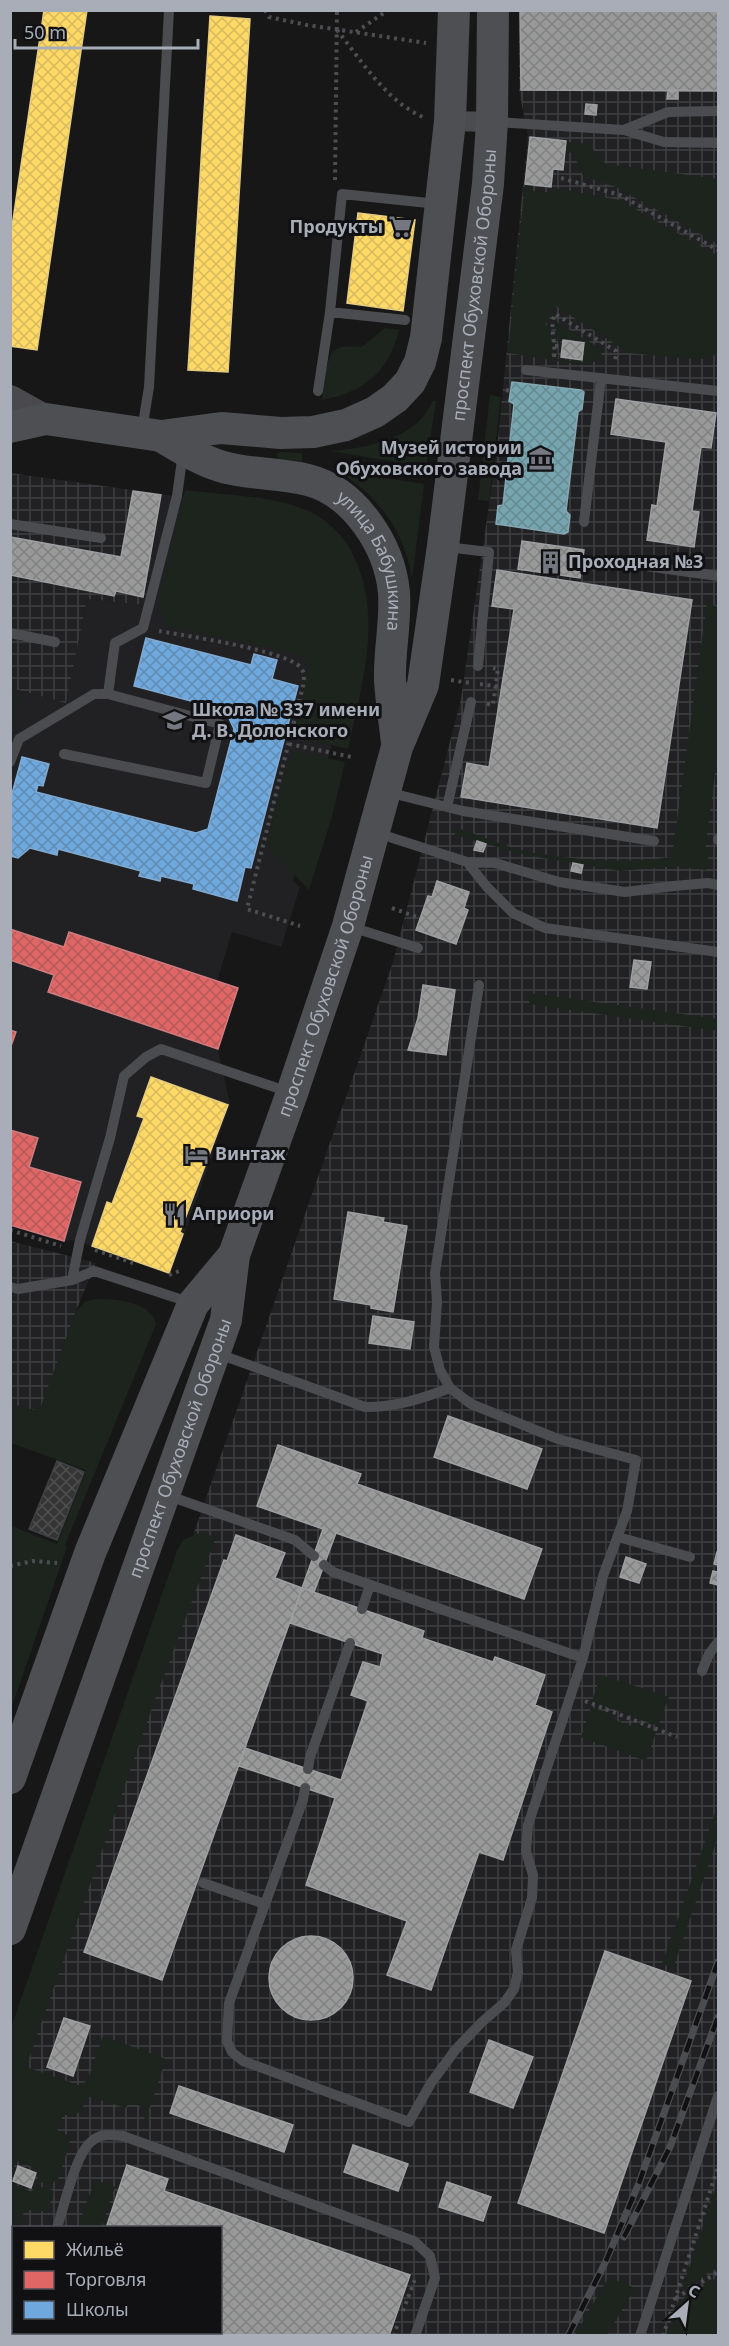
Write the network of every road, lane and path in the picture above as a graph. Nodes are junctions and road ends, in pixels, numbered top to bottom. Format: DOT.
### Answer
graph roads {
  1 [pos="169,10"];
  2 [pos="265,10"];
  3 [pos="337,10"];
  4 [pos="387,10"];
  5 [pos="454,10"];
  6 [pos="493,10"];
  7 [pos="337,30"];
  8 [pos="356,32"];
  9 [pos="426,43"];
  10 [pos="718,111"];
  11 [pos="436,119"];
  12 [pos="492,122"];
  13 [pos="624,130"];
  14 [pos="718,143"];
  15 [pos="561,178"];
  16 [pos="342,194"];
  17 [pos="441,205"];
  18 [pos="718,250"];
  19 [pos="330,312"];
  20 [pos="405,320"];
  21 [pos="555,346"];
  22 [pos="562,346"];
  23 [pos="526,370"];
  24 [pos="551,373"];
  25 [pos="601,378"];
  26 [pos="614,380"];
  27 [pos="318,391"];
  28 [pos="718,391"];
  29 [pos="10,399"];
  30 [pos="46,419"];
  31 [pos="10,427"];
  32 [pos="162,440"];
  33 [pos="335,461"];
  34 [pos="426,475"];
  35 [pos="584,522"];
  36 [pos="10,524"];
  37 [pos="101,538"];
  38 [pos="443,546"];
  39 [pos="602,560"];
  40 [pos="718,576"];
  41 [pos="143,628"];
  42 [pos="10,633"];
  43 [pos="55,642"];
  44 [pos="478,666"];
  45 [pos="108,694"];
  46 [pos="471,702"];
  47 [pos="289,744"];
  48 [pos="398,747"];
  49 [pos="64,754"];
  50 [pos="352,757"];
  51 [pos="10,762"];
  52 [pos="386,792"];
  53 [pos="447,807"];
  54 [pos="375,833"];
  55 [pos="654,841"];
  56 [pos="467,862"];
  57 [pos="718,885"];
  58 [pos="392,908"];
  59 [pos="420,918"];
  60 [pos="300,926"];
  61 [pos="348,926"];
  62 [pos="418,948"];
  63 [pos="718,952"];
  64 [pos="479,985"];
  65 [pos="292,1093"];
  66 [pos="234,1255"];
  67 [pos="72,1280"];
  68 [pos="10,1287"];
  69 [pos="193,1304"];
  70 [pos="214,1352"];
  71 [pos="450,1388"];
  72 [pos="163,1494"];
  73 [pos="618,1537"];
  74 [pos="314,1556"];
  75 [pos="690,1557"];
  76 [pos="10,1560"];
  77 [pos="19,1564"];
  78 [pos="324,1565"];
  79 [pos="10,1566"];
  80 [pos="64,1568"];
  81 [pos="370,1585"];
  82 [pos="362,1609"];
  83 [pos="718,1642"];
  84 [pos="350,1643"];
  85 [pos="583,1658"];
  86 [pos="702,1671"];
  87 [pos="570,1695"];
  88 [pos="677,1737"];
  89 [pos="308,1769"];
  90 [pos="10,1778"];
  91 [pos="305,1788"];
  92 [pos="203,1883"];
  93 [pos="265,1904"];
  94 [pos="10,1929"];
  95 [pos="718,2096"];
  96 [pos="718,2167"];
  97 [pos="58,2226"];
  98 [pos="718,2272"];
  99 [pos="655,2291"];
  100 [pos="675,2299"];
  101 [pos="647,2315"];
  102 [pos="415,2336"];
  103 [pos="632,2336"];
  104 [pos="640,2336"];
  105 [pos="663,2336"];
  1 -- 32 [label="lane"];
  2 -- 7 [label="path"];
  3 -- 7 [label="path"];
  4 -- 8 [label="path"];
  5 -- 11 [label="main road"];
  6 -- 12 [label="main road, проспект Обуховской Обороны"];
  7 -- 8 [label="path"];
  7 -- 11 [label="path"];
  7 -- 16 [label="path"];
  8 -- 9 [label="path"];
  10 -- 13 [label="lane"];
  11 -- 12 [label="street"];
  11 -- 17 [label="main road"];
  12 -- 13 [label="lane"];
  12 -- 38 [label="main road, проспект Обуховской Обороны"];
  13 -- 14 [label="lane"];
  15 -- 18 [label="path"];
  16 -- 17 [label="lane"];
  16 -- 19 [label="lane"];
  17 -- 32 [label="main road, улица Бабушкина"];
  19 -- 20 [label="lane"];
  19 -- 27 [label="lane"];
  21 -- 22 [label="path"];
  21 -- 24 [label="path"];
  21 -- 26 [label="path"];
  23 -- 24 [label="lane"];
  24 -- 25 [label="lane"];
  25 -- 26 [label="lane"];
  25 -- 35 [label="lane"];
  26 -- 28 [label="lane"];
  29 -- 30 [label="main road, улица Бабушкина"];
  30 -- 31 [label="main road, улица Бабушкина"];
  30 -- 32 [label="main road, улица Бабушкина"];
  32 -- 41 [label="lane"];
  32 -- 48 [label="main road, улица Бабушкина"];
  33 -- 34 [label="path"];
  36 -- 37 [label="lane"];
  38 -- 44 [label="lane"];
  38 -- 48 [label="main road, проспект Обуховской Обороны"];
  39 -- 40 [label="lane"];
  41 -- 45 [label="lane"];
  41 -- 47 [label="path"];
  42 -- 43 [label="lane"];
  44 -- 46 [label="path"];
  45 -- 49 [label="lane"];
  45 -- 51 [label="lane"];
  46 -- 53 [label="lane"];
  47 -- 50 [label="path"];
  47 -- 60 [label="path"];
  48 -- 52 [label="main road, проспект Обуховской Обороны"];
  52 -- 53 [label="lane"];
  52 -- 54 [label="main road, проспект Обуховской Обороны"];
  53 -- 55 [label="lane"];
  54 -- 56 [label="lane"];
  54 -- 61 [label="main road, проспект Обуховской Обороны"];
  56 -- 57 [label="lane"];
  56 -- 63 [label="lane"];
  58 -- 59 [label="path"];
  61 -- 62 [label="lane"];
  61 -- 65 [label="main road, проспект Обуховской Обороны"];
  64 -- 71 [label="lane"];
  65 -- 66 [label="main road, проспект Обуховской Обороны"];
  65 -- 67 [label="lane"];
  66 -- 69 [label="main road"];
  66 -- 70 [label="main road, проспект Обуховской Обороны"];
  67 -- 68 [label="lane"];
  67 -- 69 [label="lane"];
  69 -- 90 [label="main road"];
  70 -- 71 [label="lane"];
  70 -- 72 [label="main road, проспект Обуховской Обороны"];
  71 -- 73 [label="lane"];
  72 -- 74 [label="lane"];
  72 -- 94 [label="main road, проспект Обуховской Обороны"];
  73 -- 75 [label="lane"];
  73 -- 85 [label="lane"];
  76 -- 77 [label="path"];
  77 -- 79 [label="path"];
  77 -- 80 [label="path"];
  78 -- 81 [label="lane"];
  81 -- 82 [label="lane"];
  81 -- 85 [label="lane"];
  83 -- 86 [label="lane"];
  84 -- 89 [label="lane"];
  85 -- 87 [label="lane"];
  87 -- 88 [label="path"];
  87 -- 93 [label="lane"];
  91 -- 93 [label="lane"];
  92 -- 93 [label="lane"];
  95 -- 99 [label="lane"];
  96 -- 100 [label="path"];
  97 -- 102 [label="lane"];
  98 -- 100 [label="path"];
  99 -- 100 [label="path"];
  99 -- 101 [label="lane"];
  100 -- 105 [label="path"];
  101 -- 103 [label="lane"];
  101 -- 104 [label="lane"];
}
